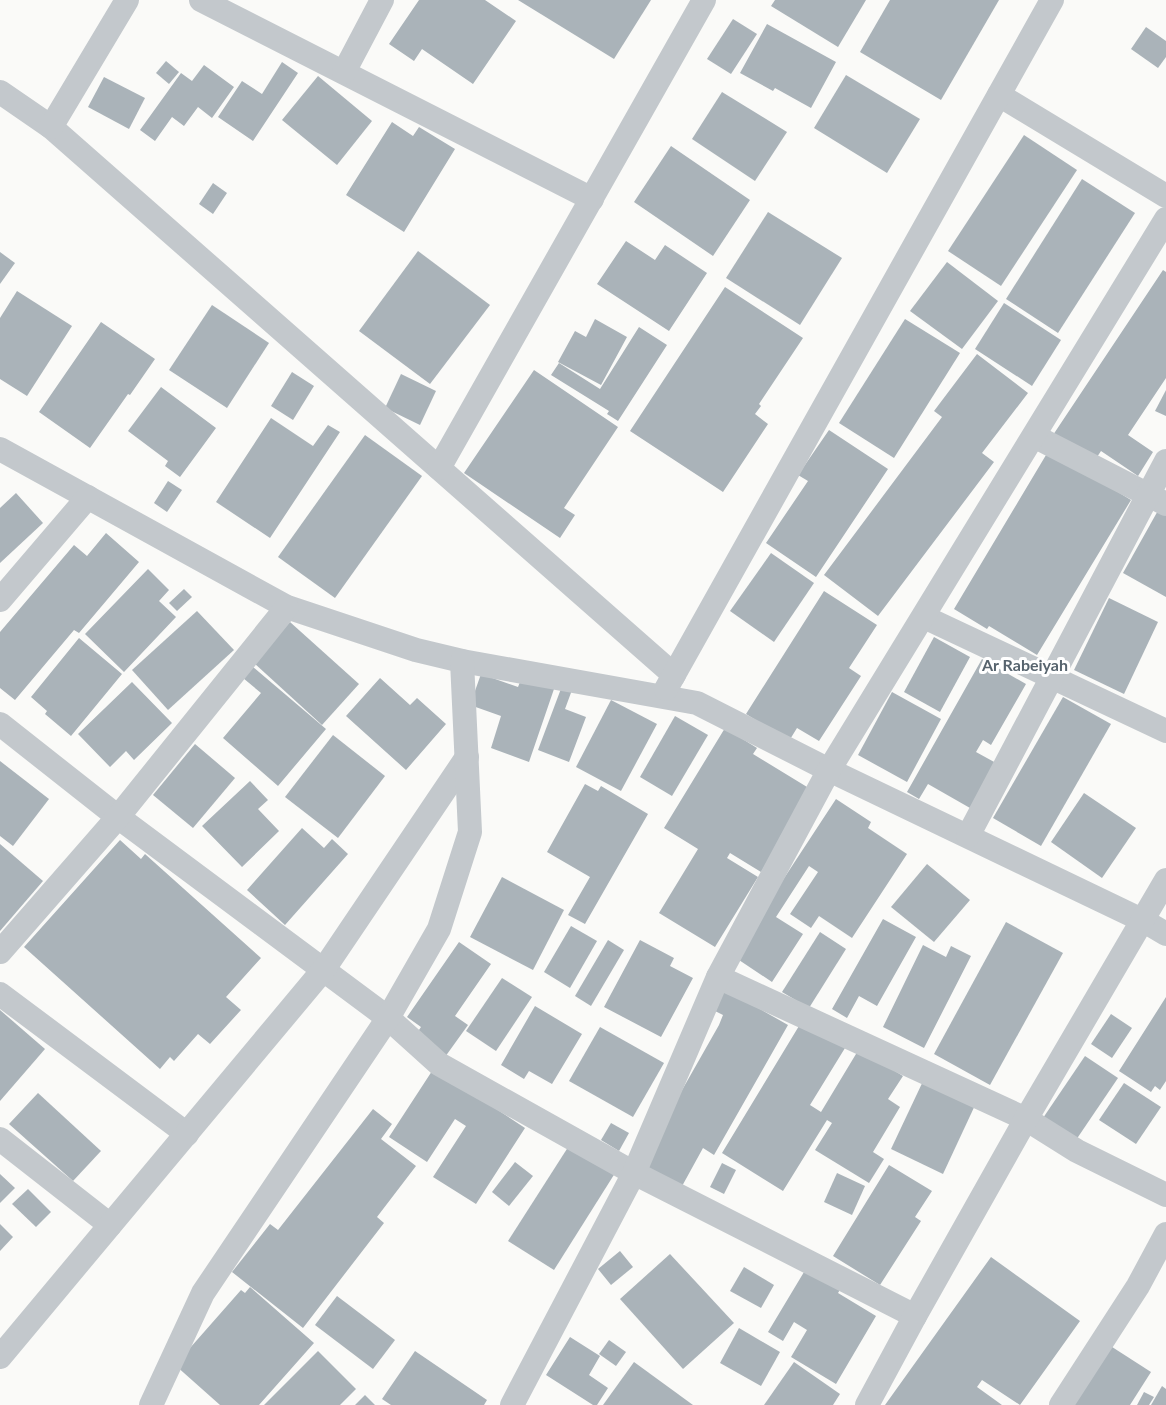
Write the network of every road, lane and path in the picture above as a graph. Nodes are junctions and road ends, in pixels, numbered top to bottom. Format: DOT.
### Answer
graph roads {
  1 [pos="127,0"];
  2 [pos="201,0"];
  3 [pos="382,0"];
  4 [pos="704,0"];
  5 [pos="1052,0"];
  6 [pos="344,72"];
  7 [pos="0,92"];
  8 [pos="999,95"];
  9 [pos="51,127"];
  10 [pos="1166,196"];
  11 [pos="592,199"];
  12 [pos="1166,219"];
  13 [pos="1034,436"];
  14 [pos="0,449"];
  15 [pos="1166,461"];
  16 [pos="439,468"];
  17 [pos="88,497"];
  18 [pos="1157,500"];
  19 [pos="0,600"];
  20 [pos="287,607"];
  21 [pos="924,617"];
  22 [pos="462,661"];
  23 [pos="674,675"];
  24 [pos="1052,678"];
  25 [pos="662,696"];
  26 [pos="0,724"];
  27 [pos="1166,731"];
  28 [pos="467,758"];
  29 [pos="830,770"];
  30 [pos="118,816"];
  31 [pos="968,836"];
  32 [pos="1166,880"];
  33 [pos="1144,921"];
  34 [pos="1166,934"];
  35 [pos="0,952"];
  36 [pos="324,969"];
  37 [pos="718,977"];
  38 [pos="0,994"];
  39 [pos="387,1018"];
  40 [pos="1026,1119"];
  41 [pos="187,1134"];
  42 [pos="0,1139"];
  43 [pos="634,1173"];
  44 [pos="1166,1195"];
  45 [pos="110,1225"];
  46 [pos="1166,1234"];
  47 [pos="915,1316"];
  48 [pos="0,1357"];
  49 [pos="152,1405"];
  50 [pos="512,1405"];
  51 [pos="867,1405"];
  52 [pos="1061,1405"];
  1 -- 9 [label="street"];
  2 -- 6 [label="street"];
  3 -- 6 [label="street"];
  4 -- 11 [label="street"];
  5 -- 8 [label="street"];
  6 -- 11 [label="street"];
  7 -- 9 [label="street"];
  8 -- 10 [label="street"];
  8 -- 23 [label="street"];
  9 -- 16 [label="street"];
  11 -- 16 [label="street"];
  12 -- 13 [label="street"];
  13 -- 18 [label="street"];
  13 -- 21 [label="street"];
  14 -- 17 [label="street"];
  15 -- 18 [label="street"];
  16 -- 23 [label="street"];
  17 -- 19 [label="street"];
  17 -- 20 [label="street"];
  18 -- 24 [label="street"];
  20 -- 22 [label="street"];
  20 -- 30 [label="street"];
  21 -- 24 [label="street"];
  21 -- 29 [label="street"];
  22 -- 25 [label="street"];
  22 -- 28 [label="street"];
  23 -- 25 [label="street"];
  24 -- 27 [label="street"];
  24 -- 31 [label="street"];
  25 -- 29 [label="street"];
  26 -- 30 [label="street"];
  28 -- 36 [label="street"];
  28 -- 39 [label="street"];
  29 -- 31 [label="street"];
  29 -- 37 [label="street"];
  30 -- 35 [label="street"];
  30 -- 36 [label="street"];
  31 -- 33 [label="street"];
  32 -- 33 [label="street"];
  33 -- 34 [label="street"];
  33 -- 40 [label="street"];
  36 -- 39 [label="street"];
  36 -- 41 [label="street"];
  37 -- 40 [label="street"];
  37 -- 43 [label="street"];
  38 -- 41 [label="street"];
  39 -- 43 [label="street"];
  39 -- 49 [label="street"];
  40 -- 44 [label="street"];
  40 -- 47 [label="street"];
  41 -- 45 [label="street"];
  42 -- 45 [label="street"];
  43 -- 47 [label="street"];
  43 -- 50 [label="street"];
  45 -- 48 [label="street"];
  46 -- 52 [label="street"];
  47 -- 51 [label="street"];
}
